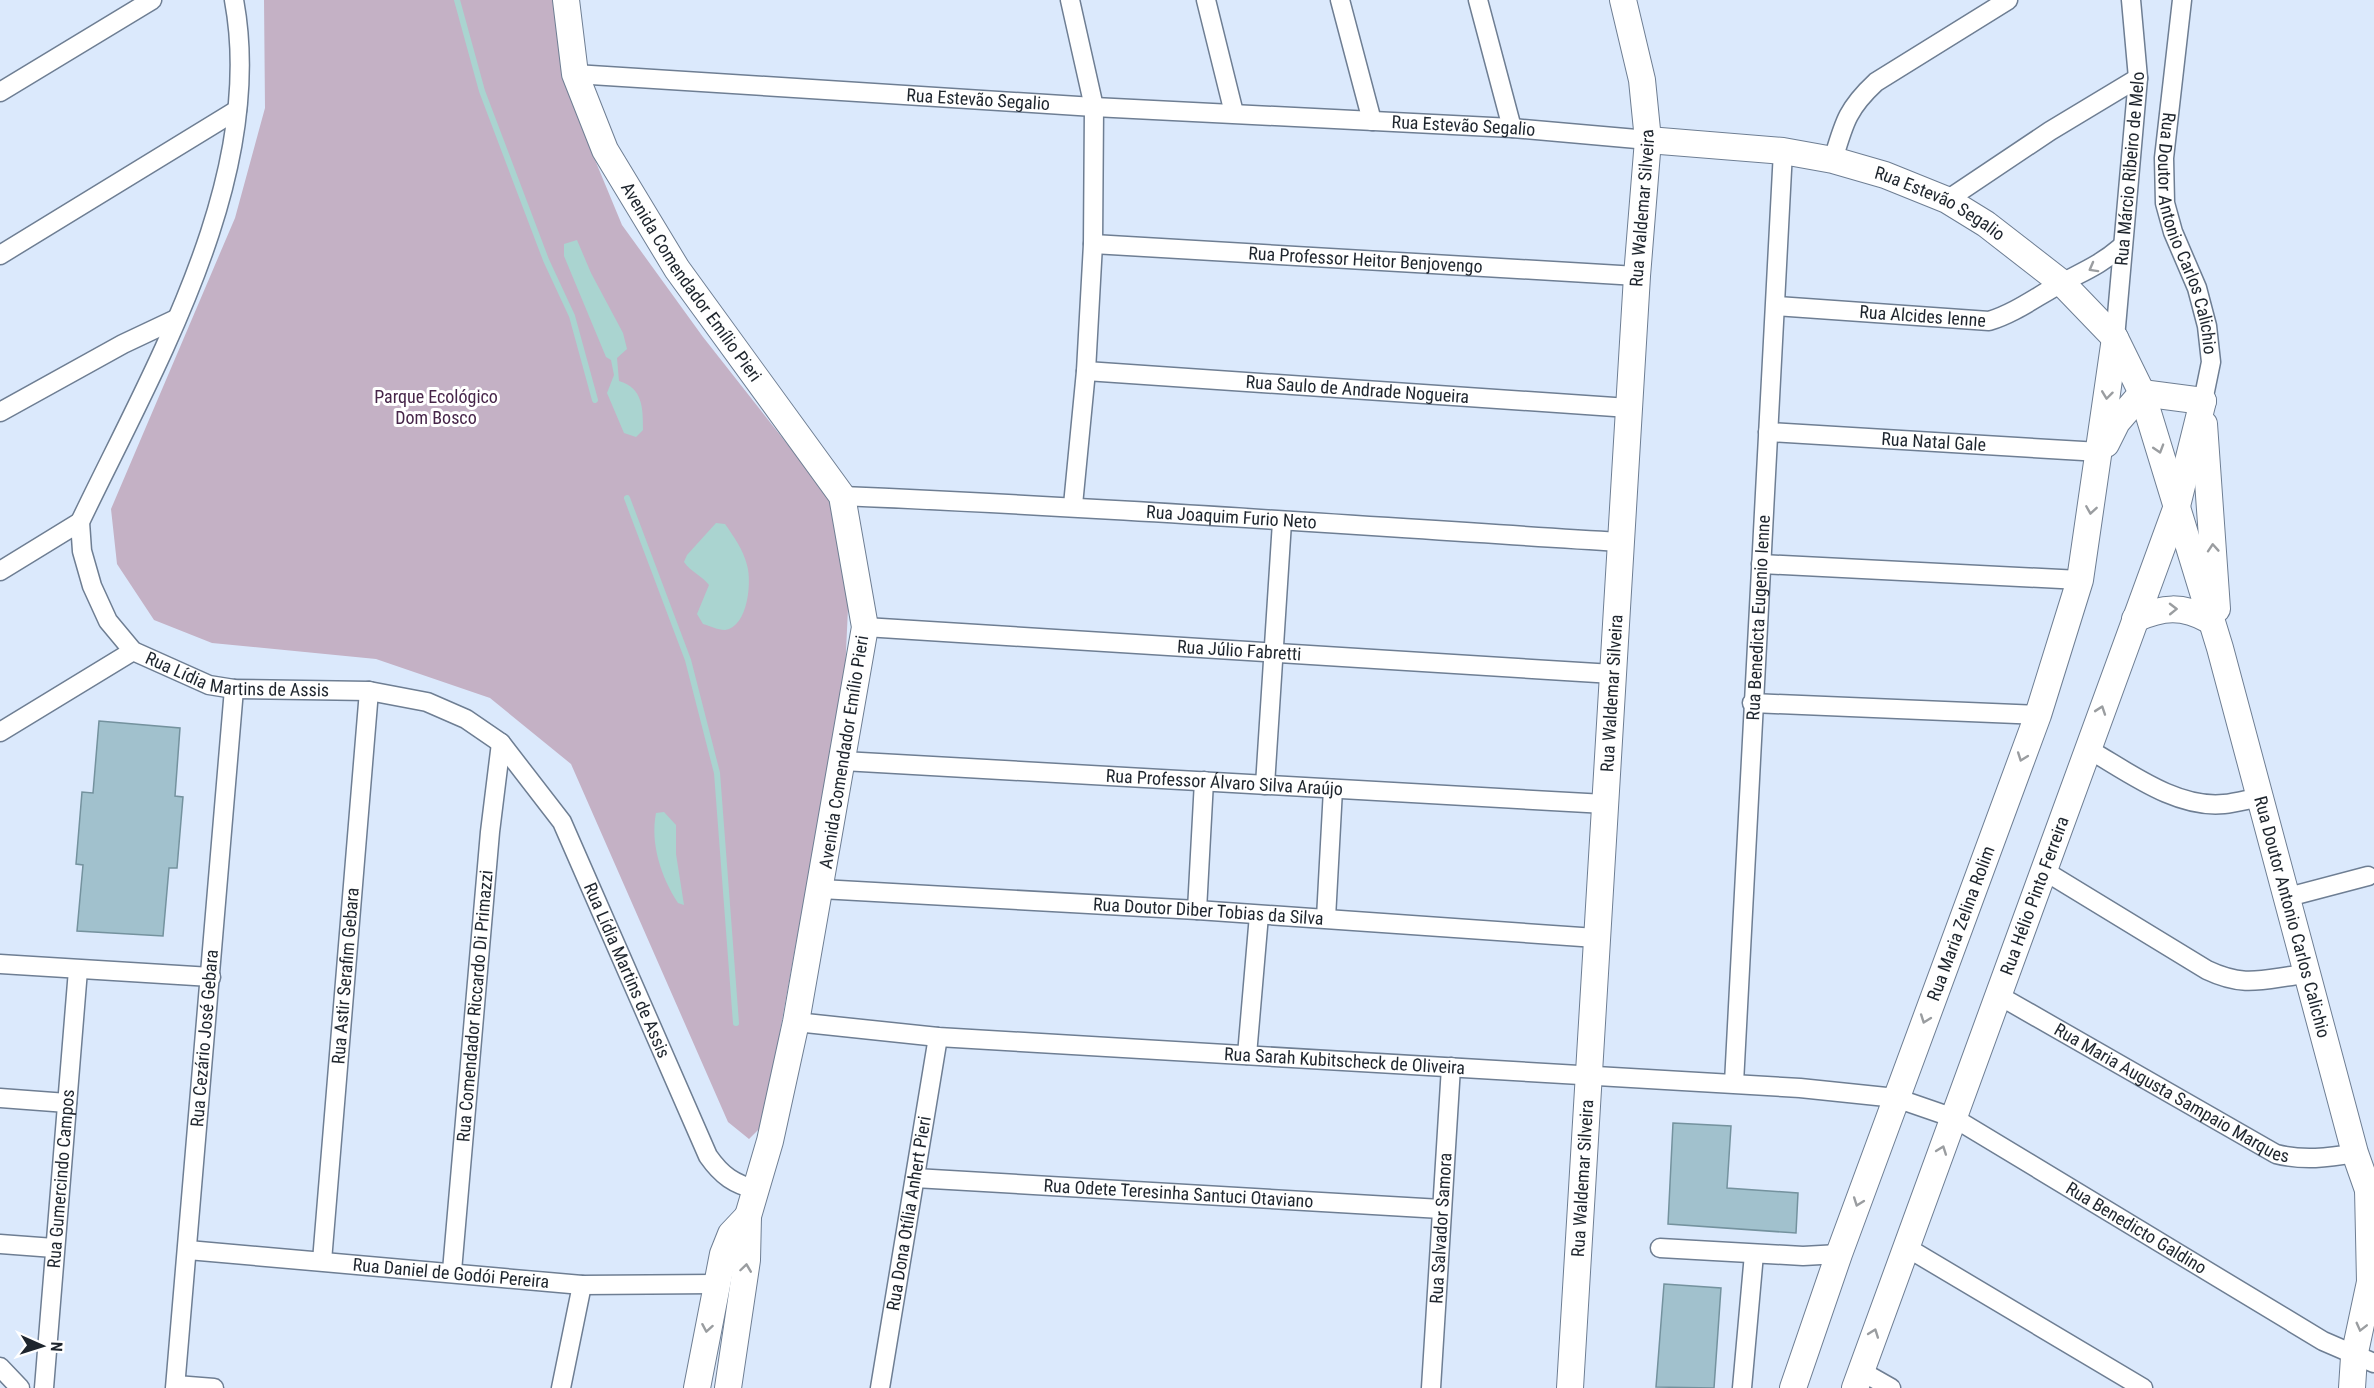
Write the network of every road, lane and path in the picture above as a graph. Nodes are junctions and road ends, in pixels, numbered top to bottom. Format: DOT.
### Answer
graph roads {
  1 [pos="153,0"];
  2 [pos="234,0"];
  3 [pos="566,0"];
  4 [pos="1070,0"];
  5 [pos="1206,0"];
  6 [pos="1340,0"];
  7 [pos="1478,0"];
  8 [pos="1623,0"];
  9 [pos="2008,0"];
  10 [pos="2131,0"];
  11 [pos="2182,0"];
  12 [pos="575,74"];
  13 [pos="2138,78"];
  14 [pos="0,92"];
  15 [pos="1095,107"];
  16 [pos="237,110"];
  17 [pos="1234,113"];
  18 [pos="1372,121"];
  19 [pos="1512,128"];
  20 [pos="1648,140"];
  21 [pos="1783,151"];
  22 [pos="1833,160"];
  23 [pos="1947,200"];
  24 [pos="1093,243"];
  25 [pos="2121,247"];
  26 [pos="0,255"];
  27 [pos="1637,276"];
  28 [pos="2062,283"];
  29 [pos="1776,306"];
  30 [pos="176,318"];
  31 [pos="2115,338"];
  32 [pos="1086,371"];
  33 [pos="2142,393"];
  34 [pos="2203,401"];
  35 [pos="1629,408"];
  36 [pos="0,412"];
  37 [pos="1768,432"];
  38 [pos="2100,452"];
  39 [pos="842,496"];
  40 [pos="1073,505"];
  41 [pos="2177,506"];
  42 [pos="80,522"];
  43 [pos="1282,522"];
  44 [pos="1621,542"];
  45 [pos="1761,564"];
  46 [pos="0,571"];
  47 [pos="2080,580"];
  48 [pos="2135,619"];
  49 [pos="2209,620"];
  50 [pos="865,627"];
  51 [pos="2220,648"];
  52 [pos="133,651"];
  53 [pos="1275,652"];
  54 [pos="1613,674"];
  55 [pos="234,689"];
  56 [pos="369,691"];
  57 [pos="1752,703"];
  58 [pos="2038,715"];
  59 [pos="0,732"];
  60 [pos="501,743"];
  61 [pos="2088,749"];
  62 [pos="843,760"];
  63 [pos="1204,781"];
  64 [pos="1265,785"];
  65 [pos="1333,789"];
  66 [pos="2260,796"];
  67 [pos="1605,804"];
  68 [pos="2043,870"];
  69 [pos="2368,876"];
  70 [pos="821,889"];
  71 [pos="2288,897"];
  72 [pos="1197,910"];
  73 [pos="1259,915"];
  74 [pos="1326,918"];
  75 [pos="1596,938"];
  76 [pos="0,964"];
  77 [pos="78,970"];
  78 [pos="2307,974"];
  79 [pos="211,977"];
  80 [pos="1998,995"];
  81 [pos="796,1022"];
  82 [pos="938,1038"];
  83 [pos="1247,1055"];
  84 [pos="1451,1067"];
  85 [pos="1589,1075"];
  86 [pos="1734,1083"];
  87 [pos="0,1098"];
  88 [pos="1896,1098"];
  89 [pos="67,1103"];
  90 [pos="1954,1118"];
  91 [pos="2355,1153"];
  92 [pos="915,1178"];
  93 [pos="757,1190"];
  94 [pos="2371,1196"];
  95 [pos="1441,1209"];
  96 [pos="748,1216"];
  97 [pos="0,1244"];
  98 [pos="1906,1247"];
  99 [pos="54,1248"];
  100 [pos="1660,1248"];
  101 [pos="188,1250"];
  102 [pos="1754,1254"];
  103 [pos="1839,1254"];
  104 [pos="322,1261"];
  105 [pos="452,1271"];
  106 [pos="716,1284"];
  107 [pos="582,1285"];
  108 [pos="2364,1360"];
  109 [pos="0,1367"];
  110 [pos="1858,1379"];
  111 [pos="176,1386"];
  112 [pos="20,1388"];
  113 [pos="44,1388"];
  114 [pos="214,1388"];
  115 [pos="561,1388"];
  116 [pos="696,1388"];
  117 [pos="728,1388"];
  118 [pos="880,1388"];
  119 [pos="1431,1388"];
  120 [pos="1570,1388"];
  121 [pos="1742,1388"];
  122 [pos="1793,1388"];
  123 [pos="1891,1388"];
  124 [pos="2143,1388"];
  125 [pos="2352,1388"];
  1 -- 14 [label="street"];
  2 -- 16 [label="street"];
  3 -- 12 [label="street, Avenida Comendador Emílio Pieri"];
  4 -- 15 [label="street"];
  5 -- 17 [label="street"];
  6 -- 18 [label="street"];
  7 -- 19 [label="street"];
  8 -- 20 [label="street, Rua Waldemar Silveira"];
  9 -- 22 [label="street"];
  10 -- 13 [label="street, Rua Márcio Ribeiro de Melo"];
  11 -- 34 [label="street, Rua Doutor Antonio Carlos Calichio"];
  12 -- 15 [label="street, Rua Estevão Segalio"];
  12 -- 39 [label="street, Avenida Comendador Emílio Pieri"];
  13 -- 23 [label="street"];
  13 -- 25 [label="street, Rua Márcio Ribeiro de Melo"];
  15 -- 17 [label="street, Rua Estevão Segalio"];
  15 -- 24 [label="street"];
  16 -- 26 [label="street"];
  16 -- 30 [label="street"];
  17 -- 18 [label="street, Rua Estevão Segalio"];
  18 -- 19 [label="street, Rua Estevão Segalio"];
  19 -- 20 [label="street, Rua Estevão Segalio"];
  20 -- 21 [label="street, Rua Estevão Segalio"];
  20 -- 27 [label="street, Rua Waldemar Silveira"];
  21 -- 22 [label="street, Rua Estevão Segalio"];
  21 -- 29 [label="street, Rua Benedicta Eugenio Ienne"];
  22 -- 23 [label="street, Rua Estevão Segalio"];
  23 -- 28 [label="street, Rua Estevão Segalio"];
  24 -- 27 [label="street, Rua Professor Heitor Benjovengo"];
  24 -- 32 [label="street"];
  25 -- 28 [label="street, Rua Alcides Ienne, one-way"];
  25 -- 31 [label="street, Rua Márcio Ribeiro de Melo"];
  27 -- 35 [label="street, Rua Waldemar Silveira"];
  28 -- 29 [label="street, Rua Alcides Ienne"];
  28 -- 31 [label="street, Rua Estevão Segalio"];
  29 -- 37 [label="street, Rua Benedicta Eugenio Ienne"];
  30 -- 36 [label="street"];
  30 -- 42 [label="street"];
  31 -- 33 [label="street, Rua Estevão Segalio"];
  31 -- 38 [label="street, Rua Maria Zelina Rolim, one-way"];
  32 -- 35 [label="street, Rua Saulo de Andrade Nogueira"];
  32 -- 40 [label="street"];
  33 -- 34 [label="street"];
  33 -- 38 [label="street, Rua Maria Zelina Rolim"];
  33 -- 41 [label="street, Rua Estevão Segalio, one-way"];
  34 -- 41 [label="street, Rua Hélio Pinto Ferreira"];
  51 -- 34 [label="street, Rua Doutor Antonio Carlos Calichio, one-way"];
  35 -- 44 [label="street, Rua Waldemar Silveira"];
  37 -- 38 [label="street, Rua Natal Gale"];
  37 -- 45 [label="street, Rua Benedicta Eugenio Ienne"];
  38 -- 47 [label="street, Rua Maria Zelina Rolim, one-way"];
  39 -- 40 [label="street, Rua Joaquim Furio Neto"];
  39 -- 50 [label="street, Avenida Comendador Emílio Pieri"];
  40 -- 43 [label="street, Rua Joaquim Furio Neto"];
  41 -- 48 [label="street, Rua Hélio Pinto Ferreira"];
  41 -- 49 [label="street, Rua Doutor Antonio Carlos Calichio"];
  42 -- 46 [label="street"];
  42 -- 52 [label="street, Rua Lídia Martins de Assis"];
  43 -- 44 [label="street, Rua Joaquim Furio Neto"];
  43 -- 53 [label="street"];
  44 -- 54 [label="street, Rua Waldemar Silveira"];
  45 -- 47 [label="street"];
  45 -- 57 [label="street, Rua Benedicta Eugenio Ienne"];
  47 -- 58 [label="street, Rua Maria Zelina Rolim"];
  48 -- 49 [label="street, one-way"];
  61 -- 48 [label="street, Rua Hélio Pinto Ferreira, one-way"];
  49 -- 51 [label="street, Rua Doutor Antonio Carlos Calichio"];
  50 -- 53 [label="street, Rua Júlio Fabretti"];
  50 -- 62 [label="street, Avenida Comendador Emílio Pieri"];
  51 -- 66 [label="street, Rua Doutor Antonio Carlos Calichio"];
  52 -- 55 [label="street, Rua Lídia Martins de Assis"];
  52 -- 59 [label="street"];
  53 -- 54 [label="street, Rua Júlio Fabretti"];
  53 -- 64 [label="street"];
  54 -- 67 [label="street, Rua Waldemar Silveira"];
  55 -- 56 [label="street, Rua Lídia Martins de Assis"];
  55 -- 79 [label="street, Rua Cezário José Gebara"];
  56 -- 60 [label="street, Rua Lídia Martins de Assis"];
  56 -- 104 [label="street, Rua Astir Serafim Gebara"];
  57 -- 58 [label="street"];
  57 -- 86 [label="street, Rua Benedicta Eugenio Ienne"];
  58 -- 88 [label="street, Rua Maria Zelina Rolim, one-way"];
  60 -- 93 [label="street, Rua Lídia Martins de Assis"];
  60 -- 105 [label="street, Rua Comendador Riccardo Di Primazzi"];
  61 -- 66 [label="street"];
  61 -- 68 [label="street, Rua Hélio Pinto Ferreira"];
  62 -- 63 [label="street, Rua Professor Álvaro Silva Araújo"];
  62 -- 70 [label="street, Avenida Comendador Emílio Pieri"];
  63 -- 64 [label="street, Rua Professor Álvaro Silva Araújo"];
  63 -- 72 [label="street"];
  64 -- 65 [label="street, Rua Professor Álvaro Silva Araújo"];
  65 -- 67 [label="street, Rua Professor Álvaro Silva Araújo"];
  65 -- 74 [label="street"];
  66 -- 71 [label="street, Rua Doutor Antonio Carlos Calichio"];
  67 -- 75 [label="street, Rua Waldemar Silveira"];
  68 -- 78 [label="street"];
  68 -- 80 [label="street, Rua Hélio Pinto Ferreira"];
  69 -- 71 [label="street"];
  70 -- 72 [label="street, Rua Doutor Diber Tobias da Silva"];
  70 -- 81 [label="street, Avenida Comendador Emílio Pieri"];
  71 -- 78 [label="street, Rua Doutor Antonio Carlos Calichio"];
  72 -- 73 [label="street, Rua Doutor Diber Tobias da Silva"];
  73 -- 74 [label="street, Rua Doutor Diber Tobias da Silva"];
  73 -- 83 [label="street"];
  74 -- 75 [label="street, Rua Doutor Diber Tobias da Silva"];
  75 -- 85 [label="street, Rua Waldemar Silveira"];
  76 -- 77 [label="street"];
  77 -- 79 [label="street"];
  77 -- 89 [label="street, Rua Gumercindo Campos"];
  78 -- 91 [label="street, Rua Doutor Antonio Carlos Calichio"];
  79 -- 101 [label="street, Rua Cezário José Gebara"];
  80 -- 90 [label="street, Rua Hélio Pinto Ferreira"];
  80 -- 91 [label="street, Rua Maria Augusta Sampaio Marques"];
  81 -- 82 [label="street, Rua Sarah Kubitscheck de Oliveira"];
  81 -- 93 [label="street, Avenida Comendador Emílio Pieri"];
  82 -- 83 [label="street, Rua Sarah Kubitscheck de Oliveira"];
  82 -- 92 [label="street, Rua Dona Otília Anhert Pieri"];
  83 -- 84 [label="street, Rua Sarah Kubitscheck de Oliveira"];
  84 -- 85 [label="street, Rua Sarah Kubitscheck de Oliveira"];
  84 -- 95 [label="street, Rua Salvador Samora"];
  85 -- 86 [label="street, Rua Sarah Kubitscheck de Oliveira"];
  85 -- 120 [label="street, Rua Waldemar Silveira"];
  86 -- 88 [label="street, Rua Sarah Kubitscheck de Oliveira"];
  87 -- 89 [label="street"];
  88 -- 90 [label="street, Rua Benedicto Galdino"];
  88 -- 103 [label="street, Rua Maria Zelina Rolim, one-way"];
  89 -- 99 [label="street, Rua Gumercindo Campos"];
  98 -- 90 [label="street, Rua Hélio Pinto Ferreira, one-way"];
  90 -- 108 [label="street, Rua Benedicto Galdino"];
  91 -- 94 [label="street, Rua Doutor Antonio Carlos Calichio"];
  92 -- 95 [label="street, Rua Odete Teresinha Santuci Otaviano"];
  92 -- 118 [label="street, Rua Dona Otília Anhert Pieri"];
  93 -- 96 [label="street, Avenida Comendador Emílio Pieri"];
  94 -- 108 [label="street, Rua Doutor Antonio Carlos Calichio, one-way"];
  95 -- 119 [label="street, Rua Salvador Samora"];
  96 -- 106 [label="street"];
  117 -- 96 [label="street, one-way"];
  97 -- 99 [label="street"];
  110 -- 98 [label="street, Rua Hélio Pinto Ferreira, one-way"];
  98 -- 124 [label="street"];
  99 -- 113 [label="street, Rua Gumercindo Campos"];
  100 -- 102 [label="street"];
  101 -- 104 [label="street, Rua Daniel de Godói Pereira"];
  101 -- 111 [label="street, Rua Cezário José Gebara"];
  102 -- 103 [label="street"];
  102 -- 121 [label="street"];
  103 -- 122 [label="street, Rua Maria Zelina Rolim"];
  104 -- 105 [label="street, Rua Daniel de Godói Pereira"];
  105 -- 107 [label="street, Rua Daniel de Godói Pereira"];
  106 -- 107 [label="street, Rua Daniel de Godói Pereira"];
  106 -- 116 [label="street, one-way"];
  107 -- 115 [label="street"];
  108 -- 125 [label="street, Rua Doutor Antonio Carlos Calichio"];
  109 -- 112 [label="street"];
  110 -- 123 [label="street"];
  111 -- 114 [label="street"];
}
